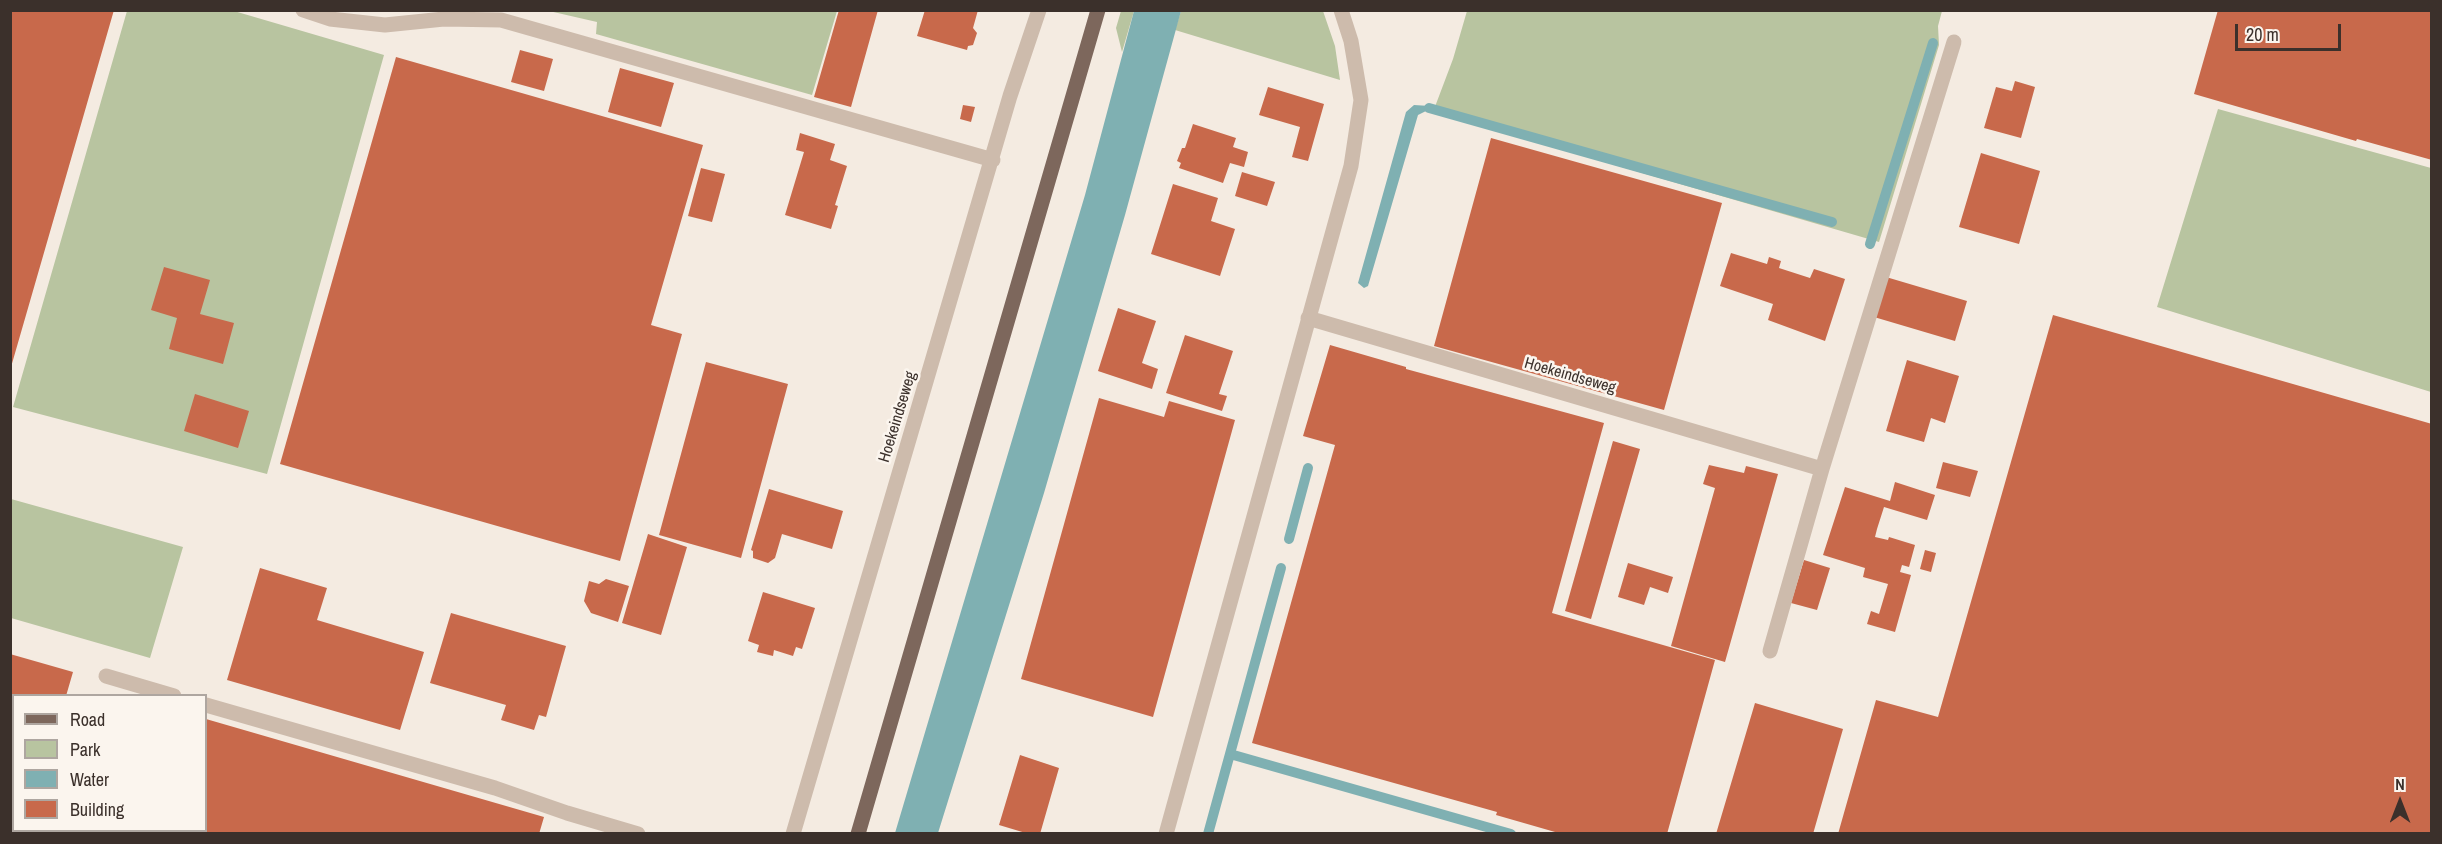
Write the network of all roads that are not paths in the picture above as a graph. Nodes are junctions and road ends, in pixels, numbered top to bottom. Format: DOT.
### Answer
graph roads {
  1 [pos="303,10"];
  2 [pos="1039,10"];
  3 [pos="1098,10"];
  4 [pos="1341,10"];
  5 [pos="1954,42"];
  6 [pos="993,160"];
  7 [pos="1308,318"];
  8 [pos="1822,469"];
  9 [pos="1770,651"];
  10 [pos="106,676"];
  11 [pos="167,694"];
  12 [pos="207,705"];
  13 [pos="638,834"];
  14 [pos="793,834"];
  15 [pos="858,834"];
  16 [pos="1166,834"];
  1 -- 6 [label="street"];
  2 -- 6 [label="street, Hoekeindseweg"];
  3 -- 15 [label="main road"];
  4 -- 7 [label="street"];
  5 -- 8 [label="street"];
  6 -- 14 [label="street, Hoekeindseweg"];
  7 -- 8 [label="street, Hoekeindseweg"];
  7 -- 16 [label="street"];
  8 -- 9 [label="street"];
  10 -- 11 [label="street"];
  12 -- 13 [label="street"];
}
